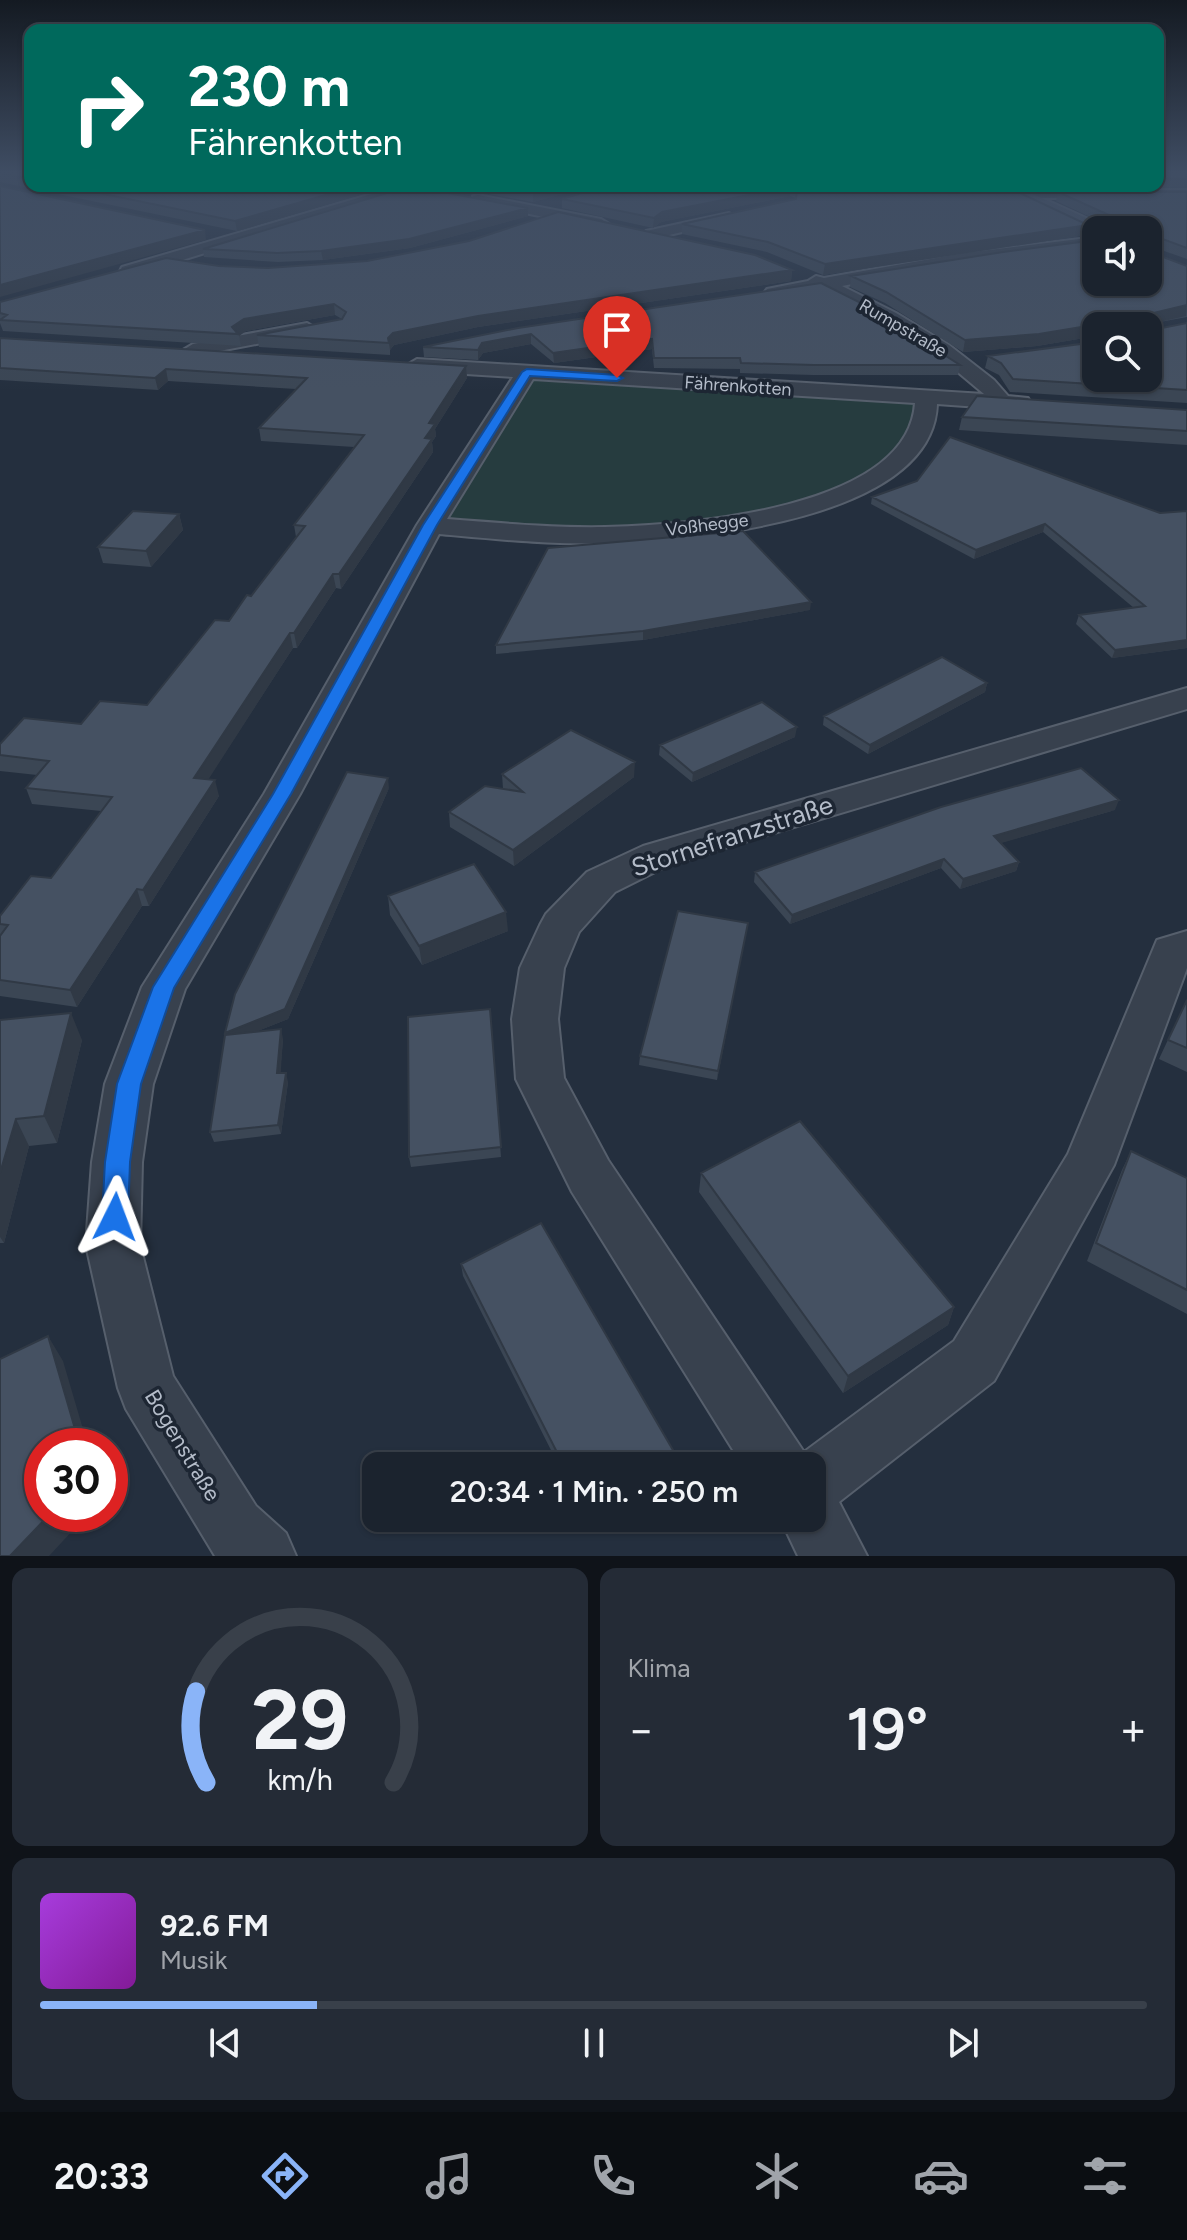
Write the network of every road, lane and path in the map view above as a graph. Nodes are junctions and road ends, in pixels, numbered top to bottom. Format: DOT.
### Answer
graph roads {
  1 [pos="212,246"];
  2 [pos="1066,246"];
  3 [pos="168,260"];
  4 [pos="198,266"];
  5 [pos="796,273"];
  6 [pos="110,276"];
  7 [pos="823,284"];
  8 [pos="749,297"];
  9 [pos="322,326"];
  10 [pos="423,347"];
  11 [pos="272,355"];
  12 [pos="990,358"];
  13 [pos="958,361"];
  14 [pos="527,372"];
  15 [pos="926,398"];
  16 [pos="1002,402"];
  17 [pos="1047,405"];
  18 [pos="430,525"];
  19 [pos="1187,698"];
  20 [pos="1187,947"];
  21 [pos="770,1452"];
  22 [pos="826,1473"];
  23 [pos="820,1532"];
  24 [pos="263,1556"];
  25 [pos="834,1556"];
  1 -- 3 [label="street"];
  2 -- 7 [label="street"];
  3 -- 4 [label="street"];
  3 -- 6 [label="street"];
  5 -- 7 [label="street, Rumpstraße"];
  7 -- 8 [label="street"];
  7 -- 13 [label="street, Rumpstraße"];
  9 -- 11 [label="street"];
  10 -- 14 [label="street, Fährenkotten"];
  12 -- 13 [label="street"];
  13 -- 16 [label="street, Rumpstraße"];
  14 -- 15 [label="street, Fährenkotten"];
  14 -- 18 [label="street, Bogenstraße"];
  15 -- 16 [label="street, Fährenkotten"];
  15 -- 18 [label="street, Voßhegge"];
  16 -- 17 [label="street, Fährenkotten"];
  18 -- 24 [label="street, Bogenstraße"];
  19 -- 21 [label="street, Stornefranzstraße"];
  20 -- 22 [label="street"];
  23 -- 25 [label="street"];
}
